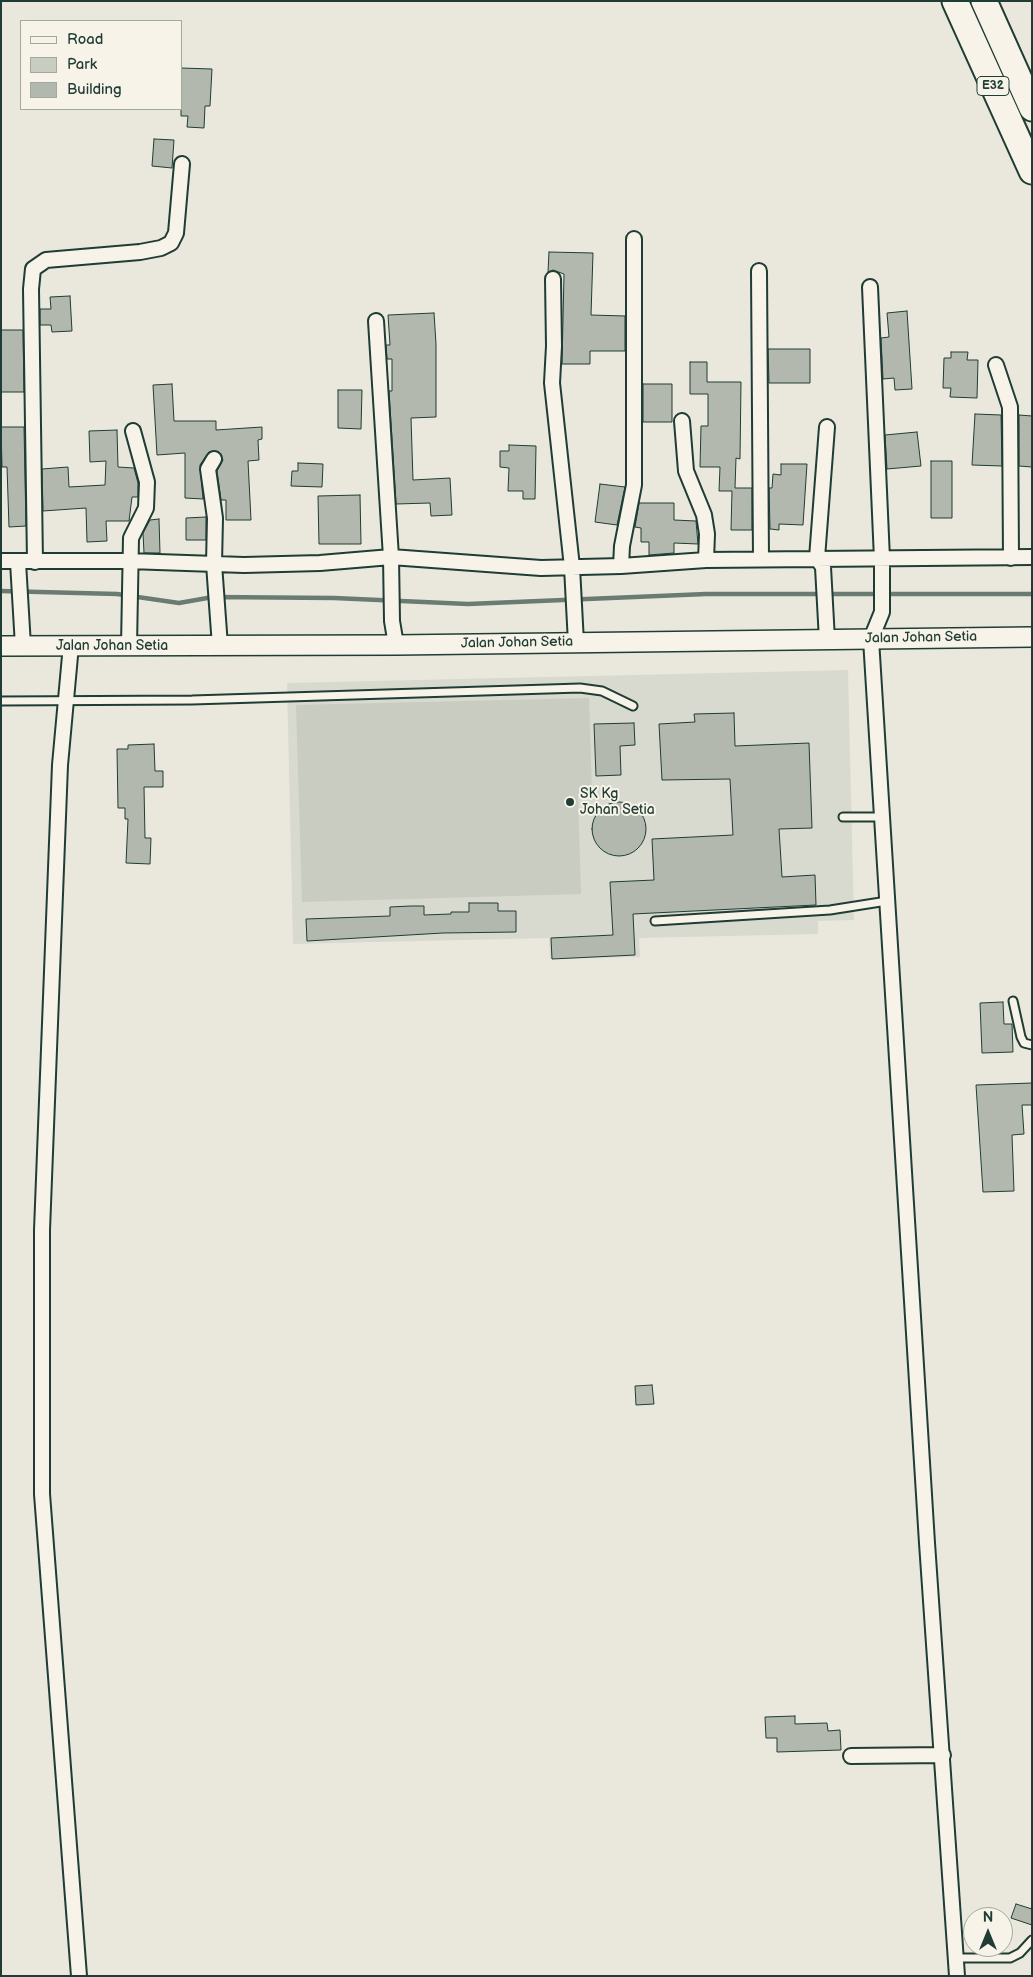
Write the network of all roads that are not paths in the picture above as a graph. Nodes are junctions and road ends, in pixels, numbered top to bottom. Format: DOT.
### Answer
graph roads {
  1 [pos="955,1"];
  2 [pos="984,1"];
  3 [pos="1032,108"];
  4 [pos="182,164"];
  5 [pos="1032,171"];
  6 [pos="634,239"];
  7 [pos="759,271"];
  8 [pos="553,279"];
  9 [pos="870,287"];
  10 [pos="376,321"];
  11 [pos="996,365"];
  12 [pos="682,421"];
  13 [pos="827,427"];
  14 [pos="133,431"];
  15 [pos="214,459"];
  16 [pos="1032,557"];
  17 [pos="1011,558"];
  18 [pos="761,559"];
  19 [pos="706,560"];
  20 [pos="1,562"];
  21 [pos="35,562"];
  22 [pos="391,562"];
  23 [pos="820,562"];
  24 [pos="882,564"];
  25 [pos="130,566"];
  26 [pos="621,566"];
  27 [pos="18,567"];
  28 [pos="214,567"];
  29 [pos="572,572"];
  30 [pos="1032,637"];
  31 [pos="871,639"];
  32 [pos="827,640"];
  33 [pos="576,643"];
  34 [pos="71,645"];
  35 [pos="396,645"];
  36 [pos="1,646"];
  37 [pos="23,646"];
  38 [pos="130,646"];
  39 [pos="220,646"];
  40 [pos="65,701"];
  41 [pos="1,702"];
  42 [pos="633,706"];
  43 [pos="882,817"];
  44 [pos="843,818"];
  45 [pos="887,901"];
  46 [pos="655,921"];
  47 [pos="1013,1001"];
  48 [pos="1032,1045"];
  49 [pos="943,1755"];
  50 [pos="851,1756"];
  51 [pos="1032,1940"];
  52 [pos="957,1958"];
  53 [pos="79,1976"];
  54 [pos="958,1976"];
  1 -- 5 [label="highway, E32"];
  2 -- 3 [label="highway, E32"];
  4 -- 21 [label="street"];
  6 -- 26 [label="street"];
  7 -- 18 [label="street"];
  8 -- 29 [label="street"];
  9 -- 24 [label="street"];
  10 -- 22 [label="street"];
  11 -- 17 [label="street"];
  12 -- 19 [label="street"];
  13 -- 23 [label="street"];
  14 -- 25 [label="street"];
  15 -- 28 [label="street"];
  16 -- 17 [label="street"];
  17 -- 24 [label="street"];
  18 -- 19 [label="street"];
  18 -- 23 [label="street"];
  19 -- 26 [label="street"];
  20 -- 27 [label="street"];
  21 -- 25 [label="street"];
  21 -- 27 [label="street"];
  22 -- 28 [label="street"];
  22 -- 29 [label="street"];
  22 -- 35 [label="street"];
  23 -- 24 [label="street"];
  23 -- 32 [label="street"];
  24 -- 31 [label="street"];
  25 -- 28 [label="street"];
  25 -- 38 [label="street"];
  26 -- 29 [label="street"];
  27 -- 37 [label="street"];
  28 -- 39 [label="street"];
  29 -- 33 [label="street"];
  30 -- 31 [label="main road, Jalan Johan Setia"];
  31 -- 32 [label="main road, Jalan Johan Setia"];
  31 -- 43 [label="street"];
  32 -- 33 [label="main road, Jalan Johan Setia"];
  33 -- 35 [label="main road, Jalan Johan Setia"];
  34 -- 37 [label="main road, Jalan Johan Setia"];
  34 -- 38 [label="main road, Jalan Johan Setia"];
  34 -- 40 [label="street"];
  35 -- 39 [label="main road, Jalan Johan Setia"];
  36 -- 37 [label="main road, Jalan Johan Setia"];
  38 -- 39 [label="main road, Jalan Johan Setia"];
  40 -- 41 [label="lane"];
  40 -- 42 [label="lane"];
  40 -- 53 [label="street"];
  43 -- 44 [label="lane"];
  43 -- 45 [label="street"];
  45 -- 46 [label="lane"];
  45 -- 49 [label="street"];
  47 -- 48 [label="lane"];
  49 -- 50 [label="street"];
  49 -- 52 [label="street"];
  51 -- 52 [label="lane"];
  52 -- 54 [label="street"];
}
